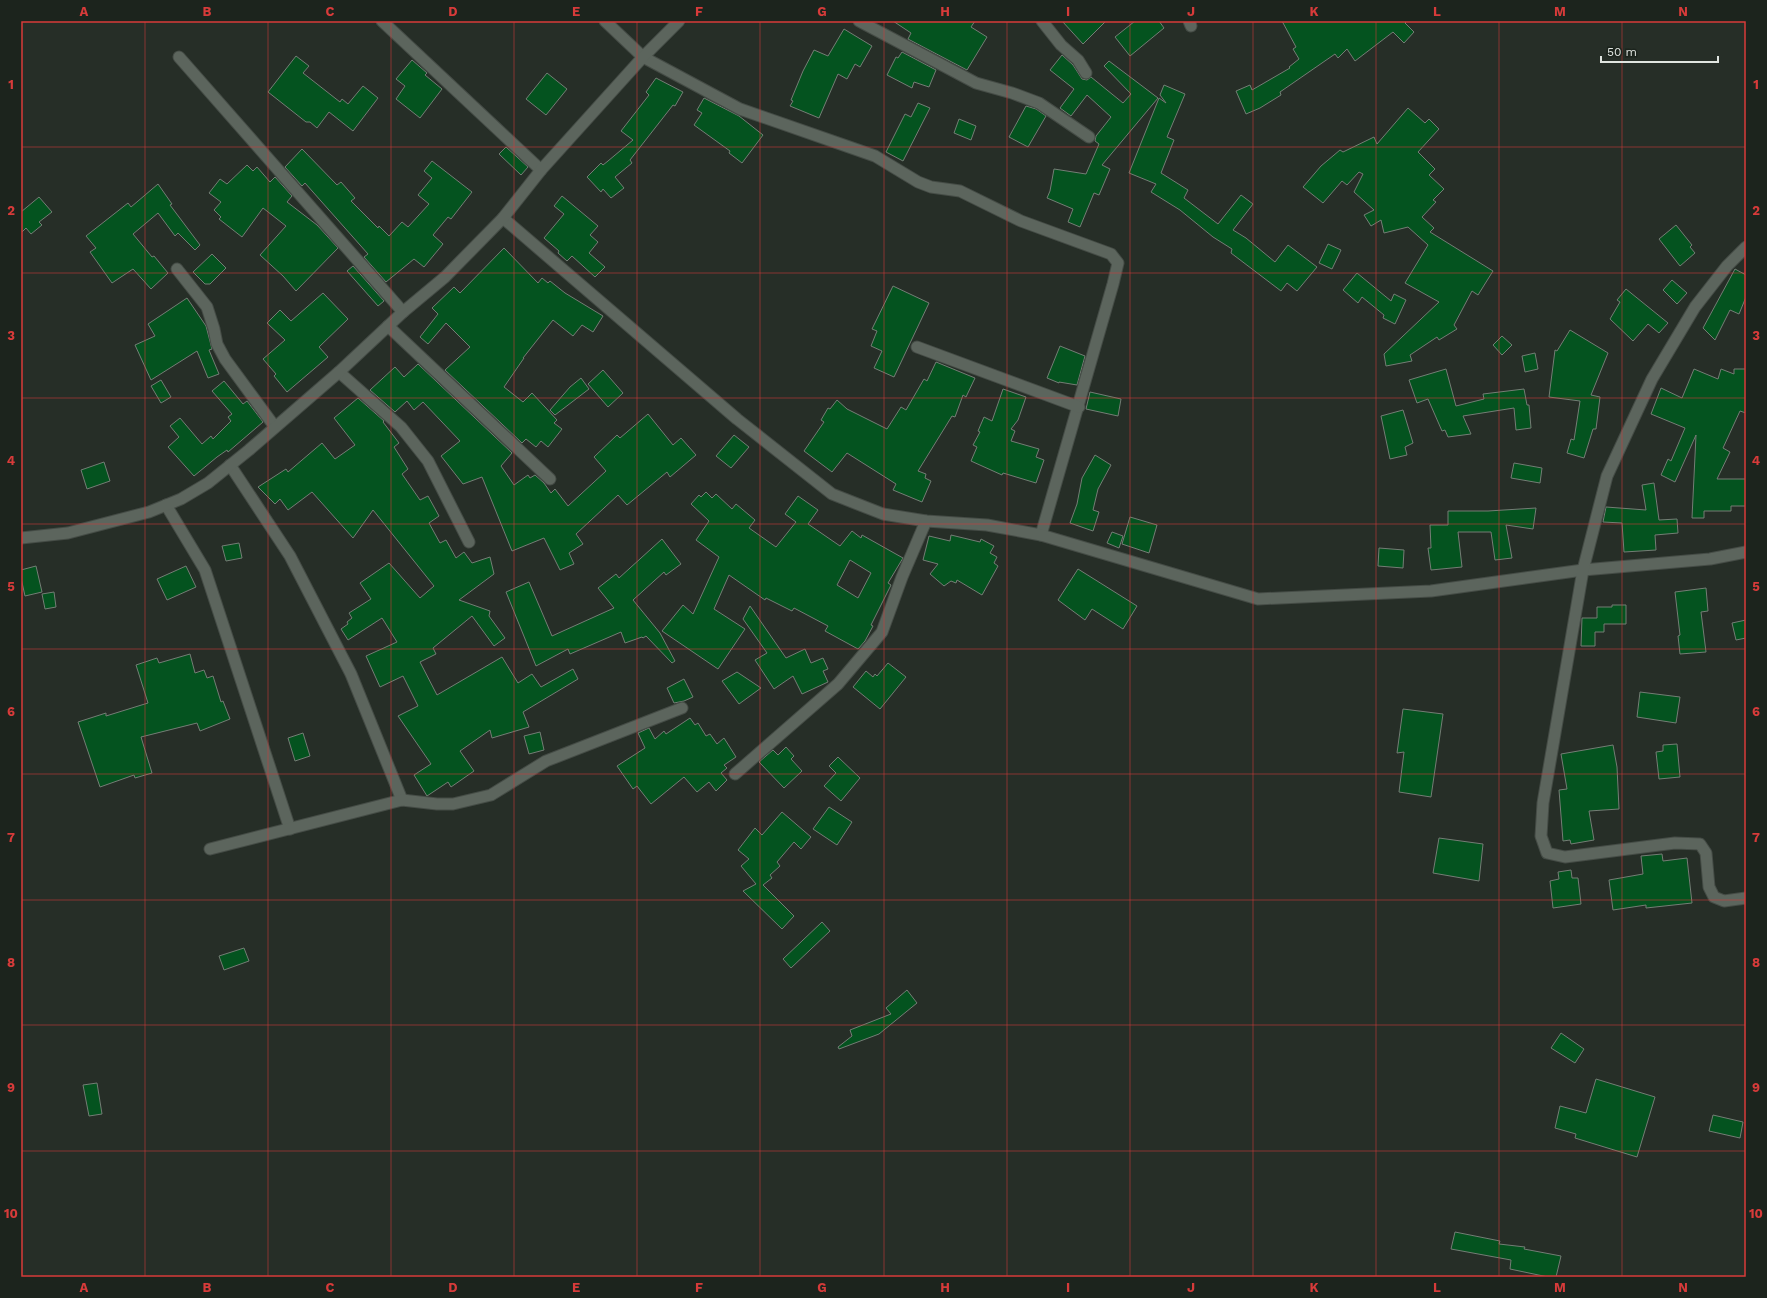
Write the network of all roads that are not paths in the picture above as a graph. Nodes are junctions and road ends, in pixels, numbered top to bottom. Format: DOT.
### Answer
graph roads {
  1 [pos="382,21"];
  2 [pos="605,21"];
  3 [pos="679,21"];
  4 [pos="859,21"];
  5 [pos="1042,21"];
  6 [pos="180,57"];
  7 [pos="642,57"];
  8 [pos="1086,73"];
  9 [pos="1089,137"];
  10 [pos="541,170"];
  11 [pos="503,218"];
  12 [pos="1746,247"];
  13 [pos="177,268"];
  14 [pos="403,312"];
  15 [pos="388,326"];
  16 [pos="917,347"];
  17 [pos="339,372"];
  18 [pos="1079,406"];
  19 [pos="275,427"];
  20 [pos="230,465"];
  21 [pos="550,479"];
  22 [pos="166,505"];
  23 [pos="926,521"];
  24 [pos="1041,535"];
  25 [pos="21,538"];
  26 [pos="469,542"];
  27 [pos="1746,552"];
  28 [pos="1583,570"];
  29 [pos="682,708"];
  30 [pos="735,774"];
  31 [pos="402,800"];
  32 [pos="290,829"];
  33 [pos="210,849"];
  34 [pos="1746,898"];
  1 -- 10 [label="street"];
  2 -- 7 [label="street"];
  3 -- 7 [label="street"];
  4 -- 9 [label="street"];
  5 -- 8 [label="street"];
  6 -- 14 [label="street"];
  7 -- 10 [label="street"];
  7 -- 18 [label="street"];
  10 -- 11 [label="street"];
  11 -- 14 [label="street"];
  11 -- 23 [label="street"];
  12 -- 28 [label="street"];
  13 -- 19 [label="street"];
  14 -- 15 [label="street"];
  15 -- 17 [label="street"];
  15 -- 21 [label="street"];
  16 -- 18 [label="street"];
  17 -- 19 [label="street"];
  17 -- 26 [label="street"];
  18 -- 24 [label="street"];
  19 -- 20 [label="street"];
  20 -- 22 [label="street"];
  20 -- 31 [label="street"];
  22 -- 25 [label="street"];
  22 -- 32 [label="street"];
  23 -- 24 [label="street"];
  23 -- 30 [label="street"];
  24 -- 28 [label="street"];
  27 -- 28 [label="street"];
  28 -- 34 [label="street"];
  29 -- 31 [label="street"];
  31 -- 32 [label="street"];
  32 -- 33 [label="street"];
}
